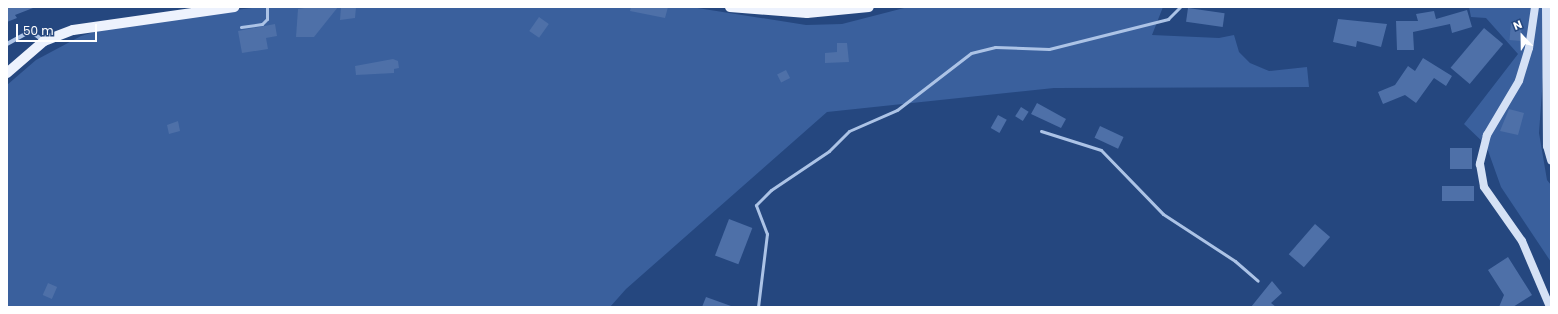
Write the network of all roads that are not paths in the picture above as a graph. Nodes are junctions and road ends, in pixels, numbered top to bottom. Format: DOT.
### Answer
graph roads {
  1 [pos="234,7"];
  2 [pos="267,7"];
  3 [pos="730,7"];
  4 [pos="869,7"];
  5 [pos="1180,7"];
  6 [pos="1535,7"];
  7 [pos="1546,7"];
  8 [pos="241,28"];
  9 [pos="44,41"];
  10 [pos="7,44"];
  11 [pos="7,73"];
  12 [pos="1041,131"];
  13 [pos="1551,160"];
  14 [pos="1258,282"];
  15 [pos="758,307"];
  16 [pos="1550,307"];
  1 -- 9 [label="main road"];
  2 -- 8 [label="lane"];
  3 -- 4 [label="main road"];
  5 -- 15 [label="lane"];
  6 -- 16 [label="street"];
  7 -- 13 [label="street"];
  9 -- 10 [label="street"];
  9 -- 11 [label="main road"];
  12 -- 14 [label="lane"];
}
